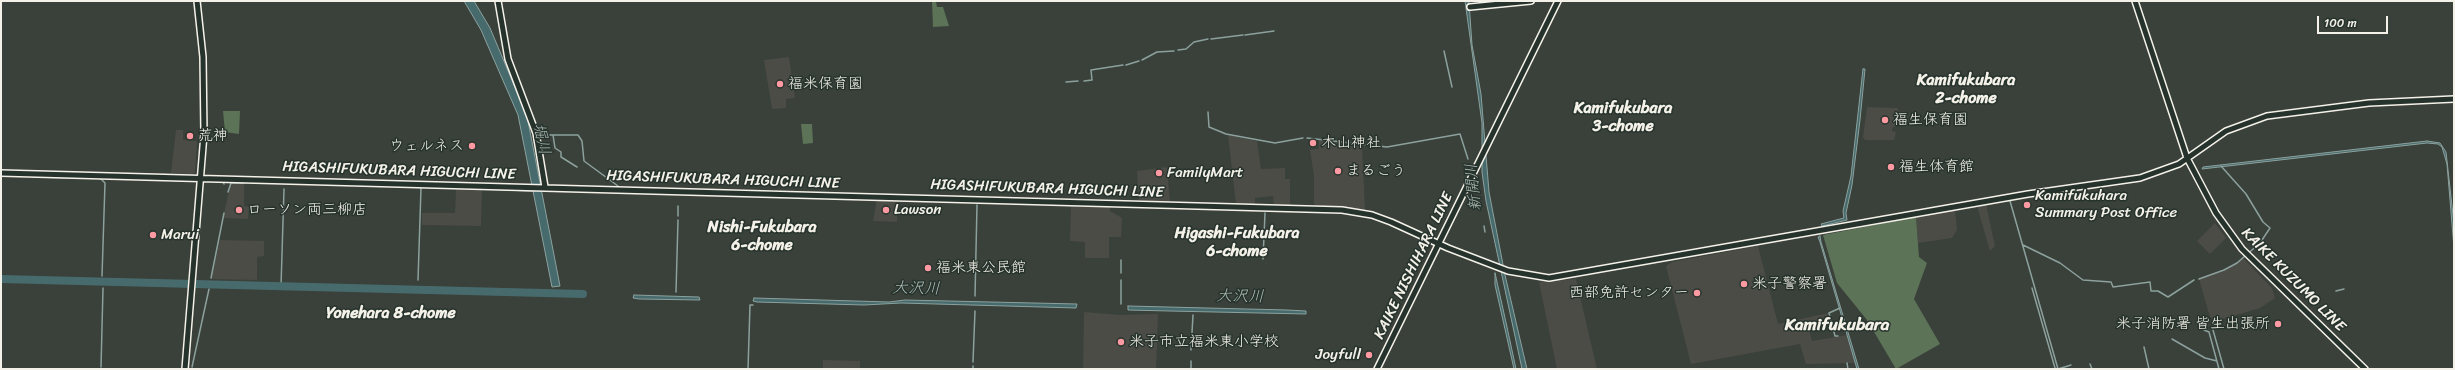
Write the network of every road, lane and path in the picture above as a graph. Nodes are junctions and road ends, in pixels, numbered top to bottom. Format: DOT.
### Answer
graph roads {
  1 [pos="197,1"];
  2 [pos="498,1"];
  3 [pos="1531,1"];
  4 [pos="1558,1"];
  5 [pos="2135,1"];
  6 [pos="1470,7"];
  7 [pos="2454,99"];
  8 [pos="2187,158"];
  9 [pos="1,173"];
  10 [pos="201,178"];
  11 [pos="544,187"];
  12 [pos="1439,243"];
  13 [pos="185,369"];
  14 [pos="1377,369"];
  15 [pos="2365,369"];
  1 -- 10 [label="main road"];
  2 -- 11 [label="main road"];
  3 -- 6 [label="main road"];
  4 -- 12 [label="main road, KAIKE NISHIHARA LINE"];
  5 -- 8 [label="main road, KAIKE KUZUMO LINE"];
  7 -- 8 [label="main road, HIGASHIFUKUBARA HIGUCHI LINE"];
  8 -- 12 [label="main road, HIGASHIFUKUBARA HIGUCHI LINE"];
  8 -- 15 [label="main road, KAIKE KUZUMO LINE"];
  9 -- 10 [label="main road, HIGASHIFUKUBARA HIGUCHI LINE"];
  10 -- 11 [label="main road, HIGASHIFUKUBARA HIGUCHI LINE"];
  10 -- 13 [label="main road"];
  11 -- 12 [label="main road, HIGASHIFUKUBARA HIGUCHI LINE"];
  12 -- 14 [label="main road, KAIKE NISHIHARA LINE"];
}
